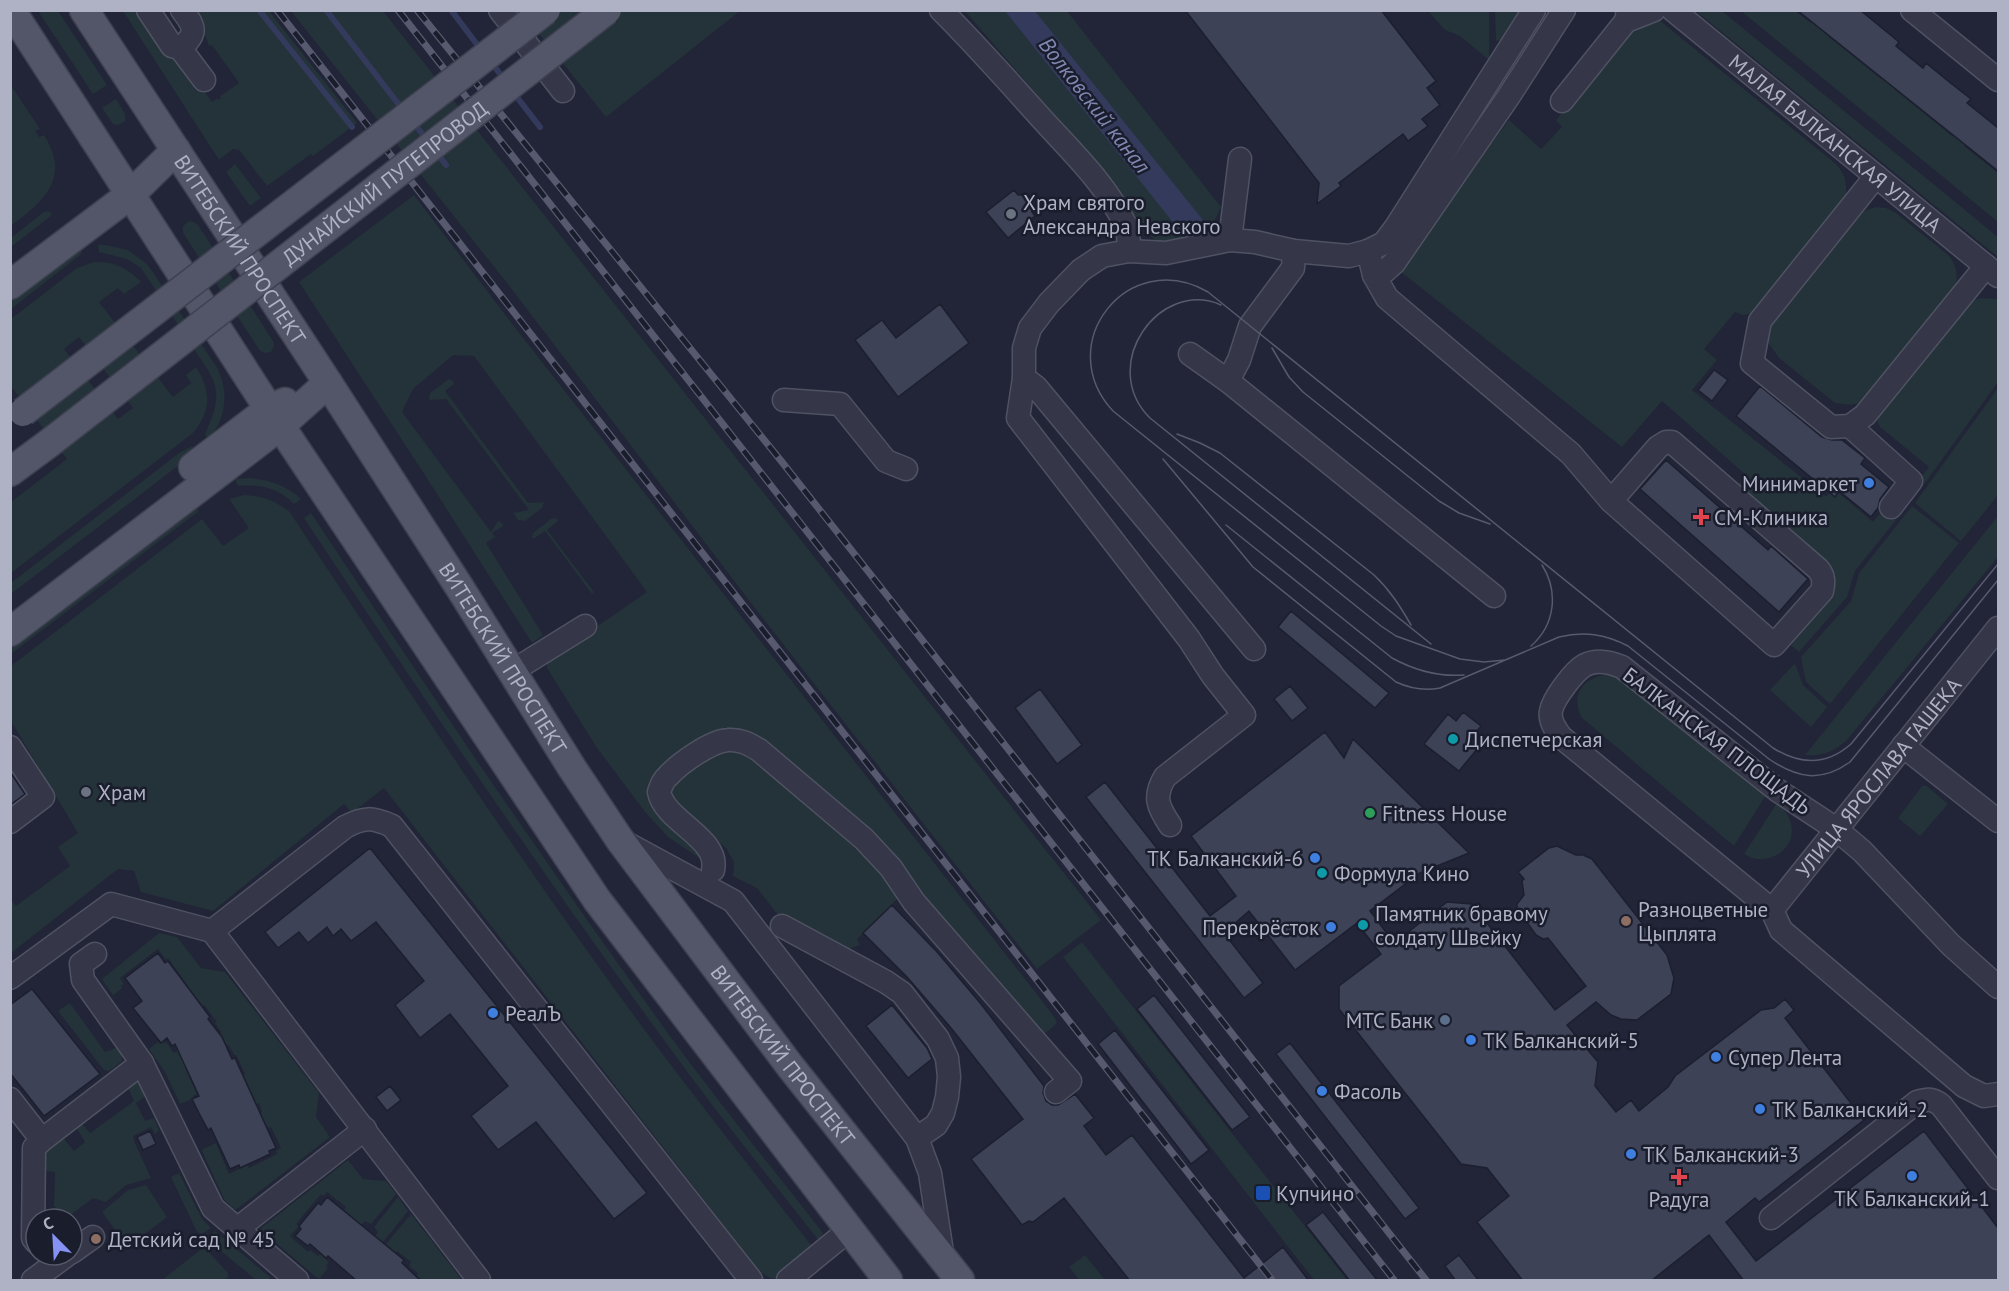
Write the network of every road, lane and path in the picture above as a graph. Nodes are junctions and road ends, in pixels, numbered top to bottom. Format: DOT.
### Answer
graph roads {
  1 [pos="11,10"];
  2 [pos="84,10"];
  3 [pos="148,10"];
  4 [pos="182,10"];
  5 [pos="500,10"];
  6 [pos="546,10"];
  7 [pos="607,10"];
  8 [pos="941,10"];
  9 [pos="1534,10"];
  10 [pos="1564,10"];
  11 [pos="1654,10"];
  12 [pos="1673,10"];
  13 [pos="1912,10"];
  14 [pos="1627,16"];
  15 [pos="180,48"];
  16 [pos="204,80"];
  17 [pos="1998,80"];
  18 [pos="563,90"];
  19 [pos="1562,101"];
  20 [pos="176,150"];
  21 [pos="1240,159"];
  22 [pos="1876,176"];
  23 [pos="125,186"];
  24 [pos="1230,240"];
  25 [pos="1129,251"];
  26 [pos="1294,251"];
  27 [pos="1368,251"];
  28 [pos="10,261"];
  29 [pos="1992,271"];
  30 [pos="1374,275"];
  31 [pos="10,285"];
  32 [pos="1190,354"];
  33 [pos="1024,378"];
  34 [pos="1228,381"];
  35 [pos="328,383"];
  36 [pos="784,400"];
  37 [pos="17,416"];
  38 [pos="274,418"];
  39 [pos="1850,426"];
  40 [pos="906,469"];
  41 [pos="10,472"];
  42 [pos="1611,501"];
  43 [pos="1891,507"];
  44 [pos="1494,596"];
  45 [pos="10,607"];
  46 [pos="585,626"];
  47 [pos="1998,628"];
  48 [pos="10,632"];
  49 [pos="1254,649"];
  50 [pos="511,672"];
  51 [pos="1903,746"];
  52 [pos="10,747"];
  53 [pos="10,822"];
  54 [pos="1998,822"];
  55 [pos="1170,825"];
  56 [pos="1836,829"];
  57 [pos="620,840"];
  58 [pos="713,870"];
  59 [pos="1777,920"];
  60 [pos="782,926"];
  61 [pos="212,931"];
  62 [pos="95,954"];
  63 [pos="10,978"];
  64 [pos="1998,987"];
  65 [pos="142,1064"];
  66 [pos="1056,1092"];
  67 [pos="1998,1094"];
  68 [pos="10,1099"];
  69 [pos="365,1129"];
  70 [pos="917,1138"];
  71 [pos="42,1140"];
  72 [pos="1998,1178"];
  73 [pos="33,1207"];
  74 [pos="1771,1218"];
  75 [pos="237,1229"];
  76 [pos="849,1230"];
  77 [pos="93,1237"];
  78 [pos="84,1243"];
  79 [pos="47,1267"];
  80 [pos="951,1270"];
  81 [pos="33,1281"];
  82 [pos="297,1281"];
  83 [pos="479,1281"];
  84 [pos="751,1281"];
  85 [pos="788,1281"];
  86 [pos="888,1281"];
  1 -- 23 [label="main road"];
  2 -- 20 [label="main road, ВИТЕБСКИЙ ПРОСПЕКТ"];
  3 -- 15 [label="street"];
  4 -- 15 [label="street"];
  5 -- 18 [label="street"];
  6 -- 37 [label="main road, ДУНАЙСКИЙ ПУТЕПРОВОД, bridge"];
  7 -- 41 [label="main road, ДУНАЙСКИЙ ПУТЕПРОВОД, bridge"];
  8 -- 25 [label="street"];
  9 -- 27 [label="street"];
  10 -- 30 [label="street"];
  11 -- 14 [label="street"];
  12 -- 22 [label="street, МАЛАЯ БАЛКАНСКАЯ УЛИЦА"];
  13 -- 17 [label="street"];
  14 -- 19 [label="street"];
  15 -- 16 [label="street"];
  20 -- 23 [label="main road"];
  20 -- 35 [label="main road, ВИТЕБСКИЙ ПРОСПЕКТ"];
  21 -- 24 [label="street"];
  22 -- 29 [label="street, МАЛАЯ БАЛКАНСКАЯ УЛИЦА"];
  22 -- 39 [label="street"];
  23 -- 28 [label="main road"];
  23 -- 31 [label="main road"];
  23 -- 38 [label="main road"];
  24 -- 25 [label="street"];
  24 -- 26 [label="street"];
  25 -- 33 [label="street"];
  26 -- 27 [label="street"];
  26 -- 34 [label="street"];
  27 -- 30 [label="street"];
  29 -- 39 [label="street"];
  30 -- 42 [label="street"];
  32 -- 34 [label="street"];
  33 -- 49 [label="street"];
  33 -- 55 [label="street"];
  34 -- 44 [label="street"];
  35 -- 38 [label="main road"];
  35 -- 50 [label="main road, ВИТЕБСКИЙ ПРОСПЕКТ"];
  36 -- 40 [label="street"];
  38 -- 45 [label="main road"];
  38 -- 48 [label="main road"];
  38 -- 76 [label="main road"];
  39 -- 43 [label="street"];
  42 -- 42 [label="street"];
  46 -- 50 [label="street"];
  47 -- 51 [label="street, УЛИЦА ЯРОСЛАВА ГАШЕКА"];
  50 -- 57 [label="main road, ВИТЕБСКИЙ ПРОСПЕКТ"];
  51 -- 54 [label="street"];
  51 -- 56 [label="street, УЛИЦА ЯРОСЛАВА ГАШЕКА"];
  52 -- 53 [label="street"];
  56 -- 59 [label="street, УЛИЦА ЯРОСЛАВА ГАШЕКА"];
  56 -- 59 [label="street, БАЛКАНСКАЯ ПЛОЩАДЬ"];
  56 -- 64 [label="street, БАЛКАНСКАЯ ПЛОЩАДЬ"];
  57 -- 70 [label="street"];
  57 -- 80 [label="main road, ВИТЕБСКИЙ ПРОСПЕКТ"];
  58 -- 66 [label="street"];
  59 -- 67 [label="street, БАЛКАНСКАЯ ПЛОЩАДЬ"];
  60 -- 70 [label="street"];
  61 -- 63 [label="street"];
  61 -- 69 [label="street"];
  61 -- 84 [label="street"];
  62 -- 65 [label="street"];
  65 -- 71 [label="street"];
  65 -- 75 [label="street"];
  68 -- 71 [label="street"];
  69 -- 75 [label="street"];
  69 -- 83 [label="street"];
  70 -- 80 [label="street"];
  71 -- 73 [label="street"];
  72 -- 74 [label="street"];
  75 -- 82 [label="street"];
  76 -- 85 [label="street"];
  76 -- 86 [label="main road"];
  77 -- 78 [label="street"];
  79 -- 81 [label="street"];
}
